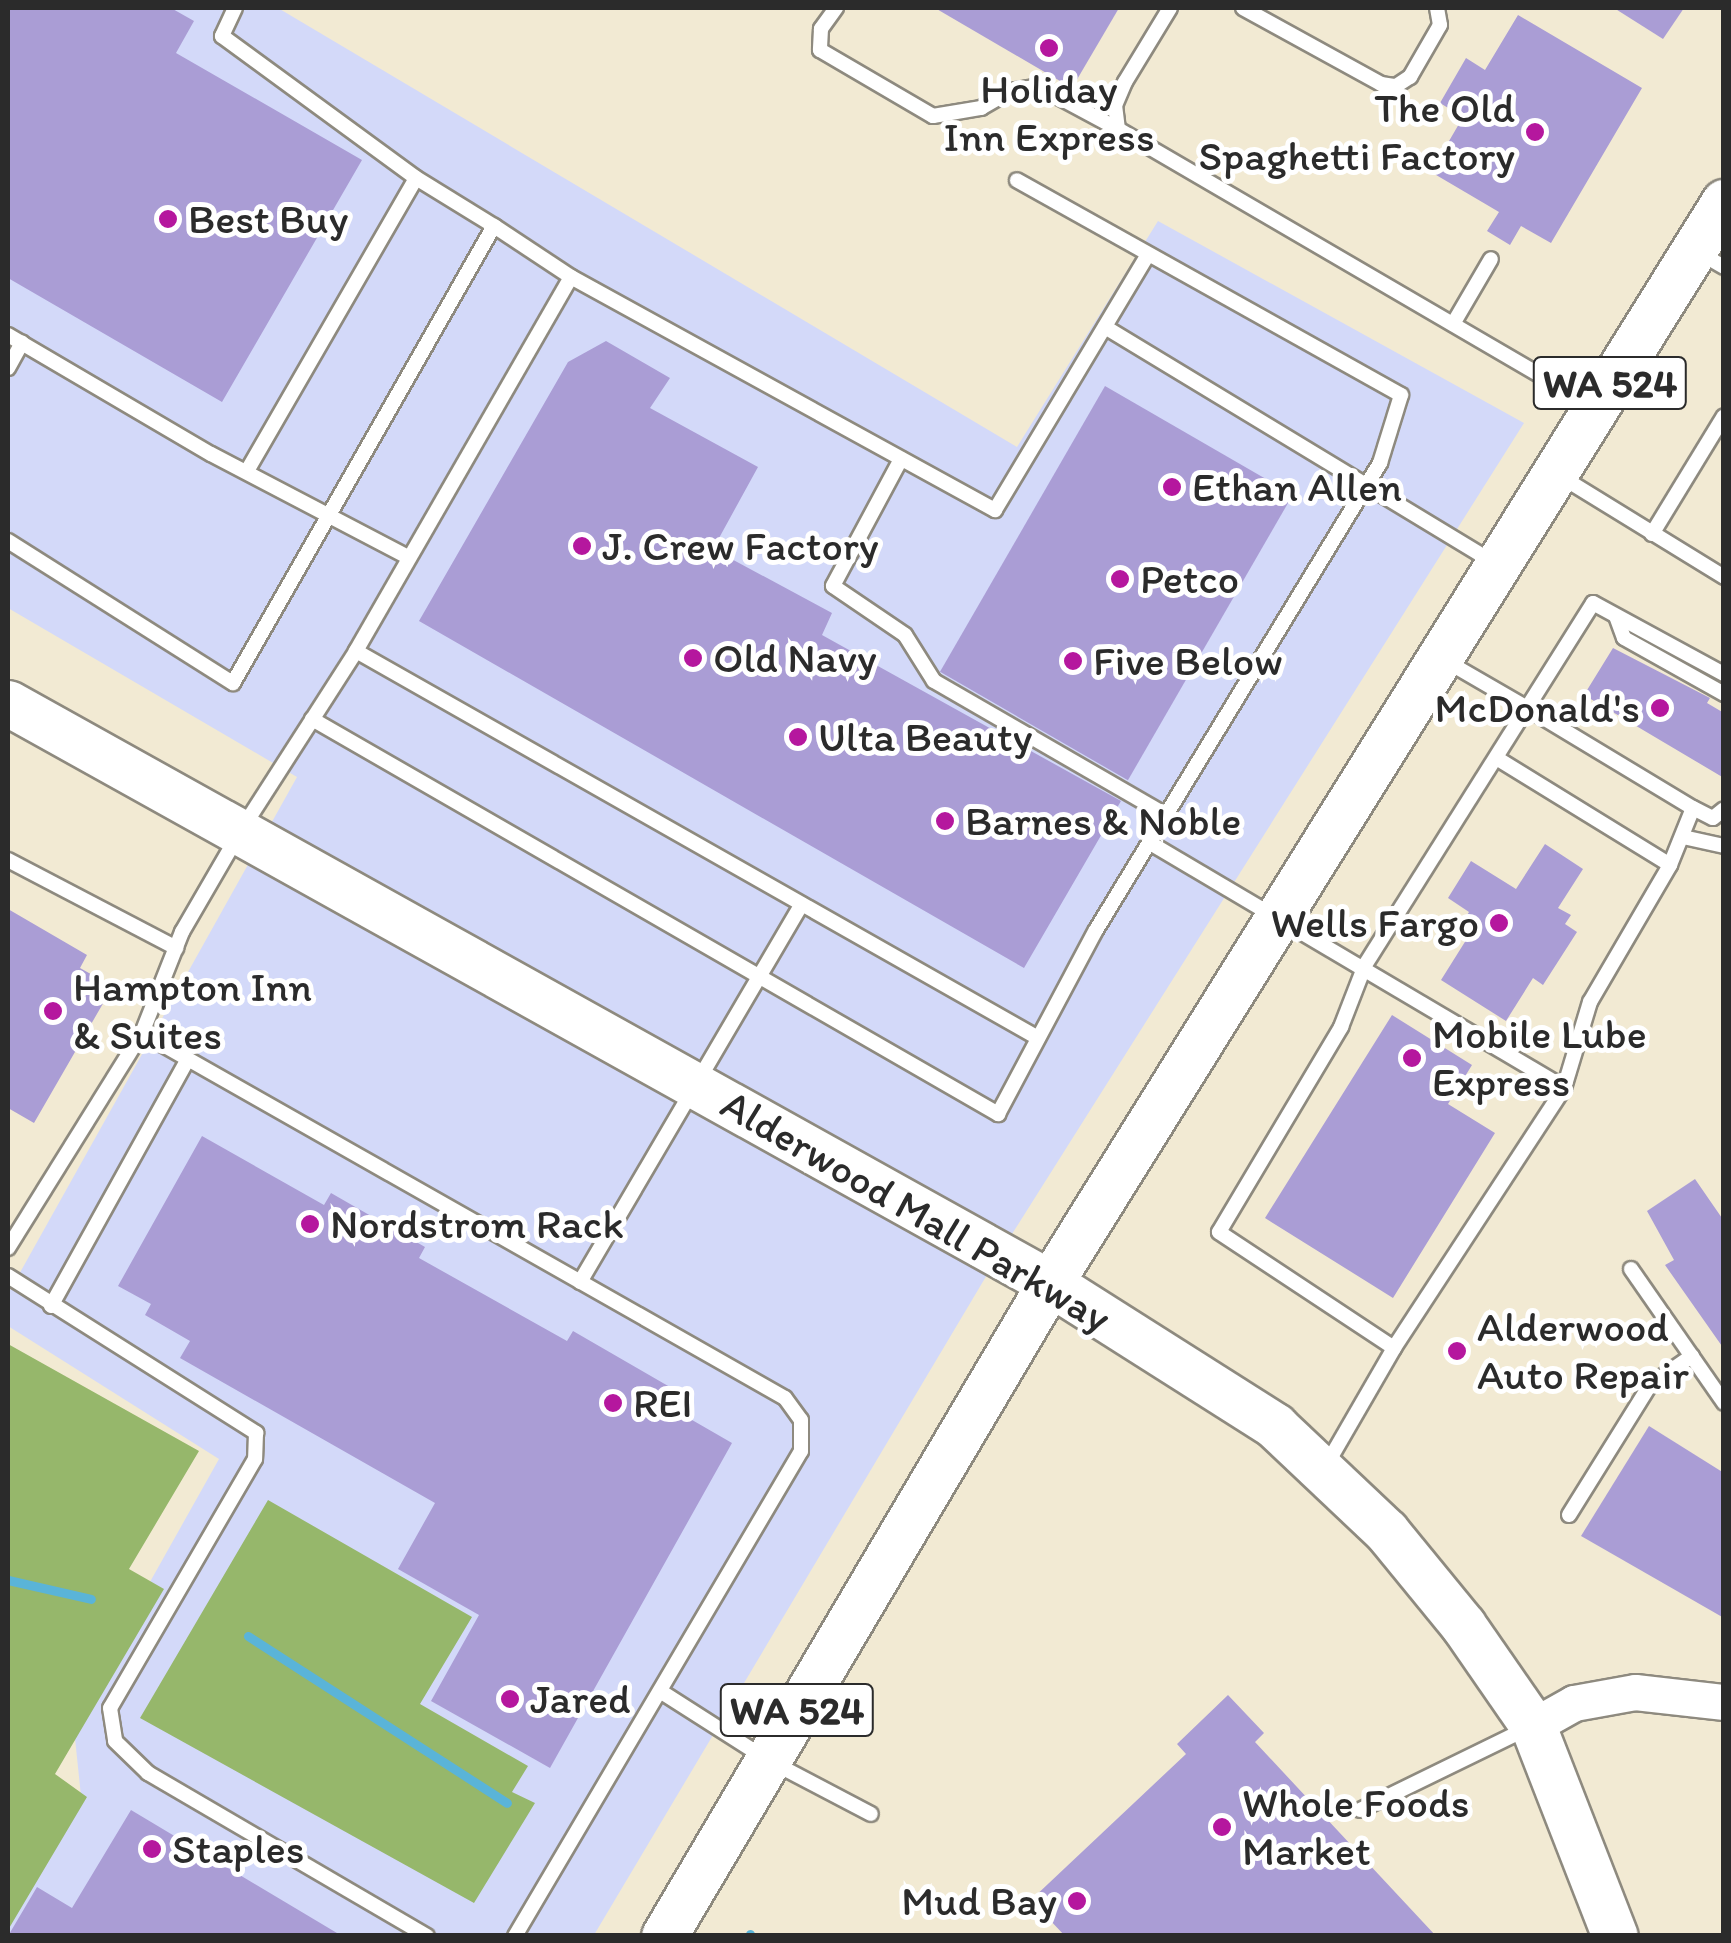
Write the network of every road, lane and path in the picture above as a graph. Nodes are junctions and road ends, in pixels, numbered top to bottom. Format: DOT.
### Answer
graph roads {
  1 [pos="235,8"];
  2 [pos="836,8"];
  3 [pos="1170,8"];
  4 [pos="1244,8"];
  5 [pos="1437,8"];
  6 [pos="1118,129"];
  7 [pos="416,178"];
  8 [pos="1016,180"];
  9 [pos="1724,202"];
  10 [pos="494,226"];
  11 [pos="1148,254"];
  12 [pos="1709,258"];
  13 [pos="1491,260"];
  14 [pos="571,277"];
  15 [pos="1453,324"];
  16 [pos="1105,327"];
  17 [pos="8,334"];
  18 [pos="22,343"];
  19 [pos="8,368"];
  20 [pos="1596,407"];
  21 [pos="1724,416"];
  22 [pos="901,458"];
  23 [pos="247,471"];
  24 [pos="1555,472"];
  25 [pos="1368,485"];
  26 [pos="326,516"];
  27 [pos="1652,534"];
  28 [pos="8,541"];
  29 [pos="406,556"];
  30 [pos="1498,565"];
  31 [pos="1724,577"];
  32 [pos="1616,616"];
  33 [pos="356,650"];
  34 [pos="1441,658"];
  35 [pos="1724,674"];
  36 [pos="1724,694"];
  37 [pos="8,703"];
  38 [pos="1527,708"];
  39 [pos="312,719"];
  40 [pos="1498,759"];
  41 [pos="1693,808"];
  42 [pos="1720,816"];
  43 [pos="1170,817"];
  44 [pos="240,832"];
  45 [pos="1683,837"];
  46 [pos="1152,844"];
  47 [pos="1724,846"];
  48 [pos="8,860"];
  49 [pos="1670,865"];
  50 [pos="802,904"];
  51 [pos="1280,914"];
  52 [pos="176,948"];
  53 [pos="1365,965"];
  54 [pos="762,978"];
  55 [pos="142,1032"];
  56 [pos="1038,1038"];
  57 [pos="188,1059"];
  58 [pos="695,1085"];
  59 [pos="1564,1088"];
  60 [pos="8,1248"];
  61 [pos="1631,1268"];
  62 [pos="8,1276"];
  63 [pos="580,1282"];
  64 [pos="1050,1282"];
  65 [pos="51,1306"];
  66 [pos="1394,1348"];
  67 [pos="1692,1356"];
  68 [pos="1724,1402"];
  69 [pos="1323,1472"];
  70 [pos="1569,1516"];
  71 [pos="660,1691"];
  72 [pos="1724,1702"];
  73 [pos="1533,1726"];
  74 [pos="768,1760"];
  75 [pos="1360,1810"];
  76 [pos="871,1814"];
  77 [pos="423,1934"];
  78 [pos="516,1936"];
  79 [pos="664,1936"];
  80 [pos="1615,1936"];
  1 -- 7 [label="lane"];
  2 -- 6 [label="lane"];
  3 -- 6 [label="lane"];
  4 -- 5 [label="lane"];
  6 -- 15 [label="lane"];
  7 -- 10 [label="lane"];
  7 -- 23 [label="lane"];
  8 -- 11 [label="lane"];
  9 -- 12 [label="main road, WA 524"];
  10 -- 14 [label="lane"];
  10 -- 26 [label="lane"];
  11 -- 16 [label="lane"];
  11 -- 25 [label="lane"];
  12 -- 20 [label="main road, WA 524"];
  13 -- 15 [label="lane"];
  14 -- 22 [label="lane"];
  14 -- 29 [label="lane"];
  15 -- 20 [label="lane"];
  16 -- 22 [label="lane"];
  16 -- 25 [label="lane"];
  17 -- 18 [label="lane"];
  18 -- 19 [label="lane"];
  18 -- 23 [label="lane"];
  20 -- 24 [label="main road, WA 524"];
  21 -- 27 [label="lane"];
  22 -- 43 [label="lane"];
  23 -- 26 [label="lane"];
  24 -- 27 [label="lane"];
  24 -- 30 [label="main road, WA 524"];
  25 -- 30 [label="lane"];
  25 -- 43 [label="lane"];
  26 -- 28 [label="lane"];
  26 -- 29 [label="lane"];
  27 -- 31 [label="lane"];
  29 -- 33 [label="lane"];
  30 -- 34 [label="main road, WA 524"];
  32 -- 35 [label="lane"];
  32 -- 36 [label="lane"];
  32 -- 38 [label="lane"];
  33 -- 39 [label="lane"];
  33 -- 50 [label="lane"];
  34 -- 38 [label="lane"];
  34 -- 51 [label="main road, WA 524"];
  37 -- 44 [label="main road, Alderwood Mall Parkway"];
  38 -- 40 [label="lane"];
  38 -- 41 [label="lane"];
  39 -- 44 [label="lane"];
  39 -- 54 [label="lane"];
  40 -- 49 [label="lane"];
  40 -- 53 [label="lane"];
  41 -- 42 [label="lane"];
  41 -- 45 [label="lane"];
  43 -- 46 [label="lane"];
  44 -- 52 [label="lane"];
  44 -- 58 [label="main road, Alderwood Mall Parkway"];
  45 -- 47 [label="lane"];
  45 -- 49 [label="lane"];
  46 -- 51 [label="lane"];
  46 -- 56 [label="lane"];
  48 -- 52 [label="lane"];
  49 -- 59 [label="lane"];
  50 -- 54 [label="lane"];
  50 -- 56 [label="lane"];
  51 -- 53 [label="lane"];
  51 -- 64 [label="main road, WA 524"];
  52 -- 55 [label="lane"];
  53 -- 59 [label="lane"];
  53 -- 66 [label="lane"];
  54 -- 56 [label="lane"];
  54 -- 58 [label="lane"];
  55 -- 57 [label="lane"];
  55 -- 60 [label="lane"];
  57 -- 63 [label="lane"];
  57 -- 65 [label="lane"];
  58 -- 63 [label="lane"];
  58 -- 64 [label="main road, Alderwood Mall Parkway"];
  59 -- 66 [label="lane"];
  61 -- 67 [label="lane"];
  62 -- 65 [label="lane"];
  63 -- 71 [label="lane"];
  64 -- 69 [label="main road, Alderwood Mall Parkway"];
  64 -- 74 [label="main road, WA 524"];
  65 -- 77 [label="lane"];
  66 -- 69 [label="lane"];
  67 -- 68 [label="lane"];
  67 -- 70 [label="lane"];
  69 -- 73 [label="main road, Alderwood Mall Parkway"];
  71 -- 74 [label="lane"];
  71 -- 78 [label="lane"];
  72 -- 73 [label="street"];
  73 -- 75 [label="lane"];
  73 -- 80 [label="main road, Alderwood Mall Parkway"];
  74 -- 76 [label="lane"];
  74 -- 79 [label="main road, WA 524"];
}
